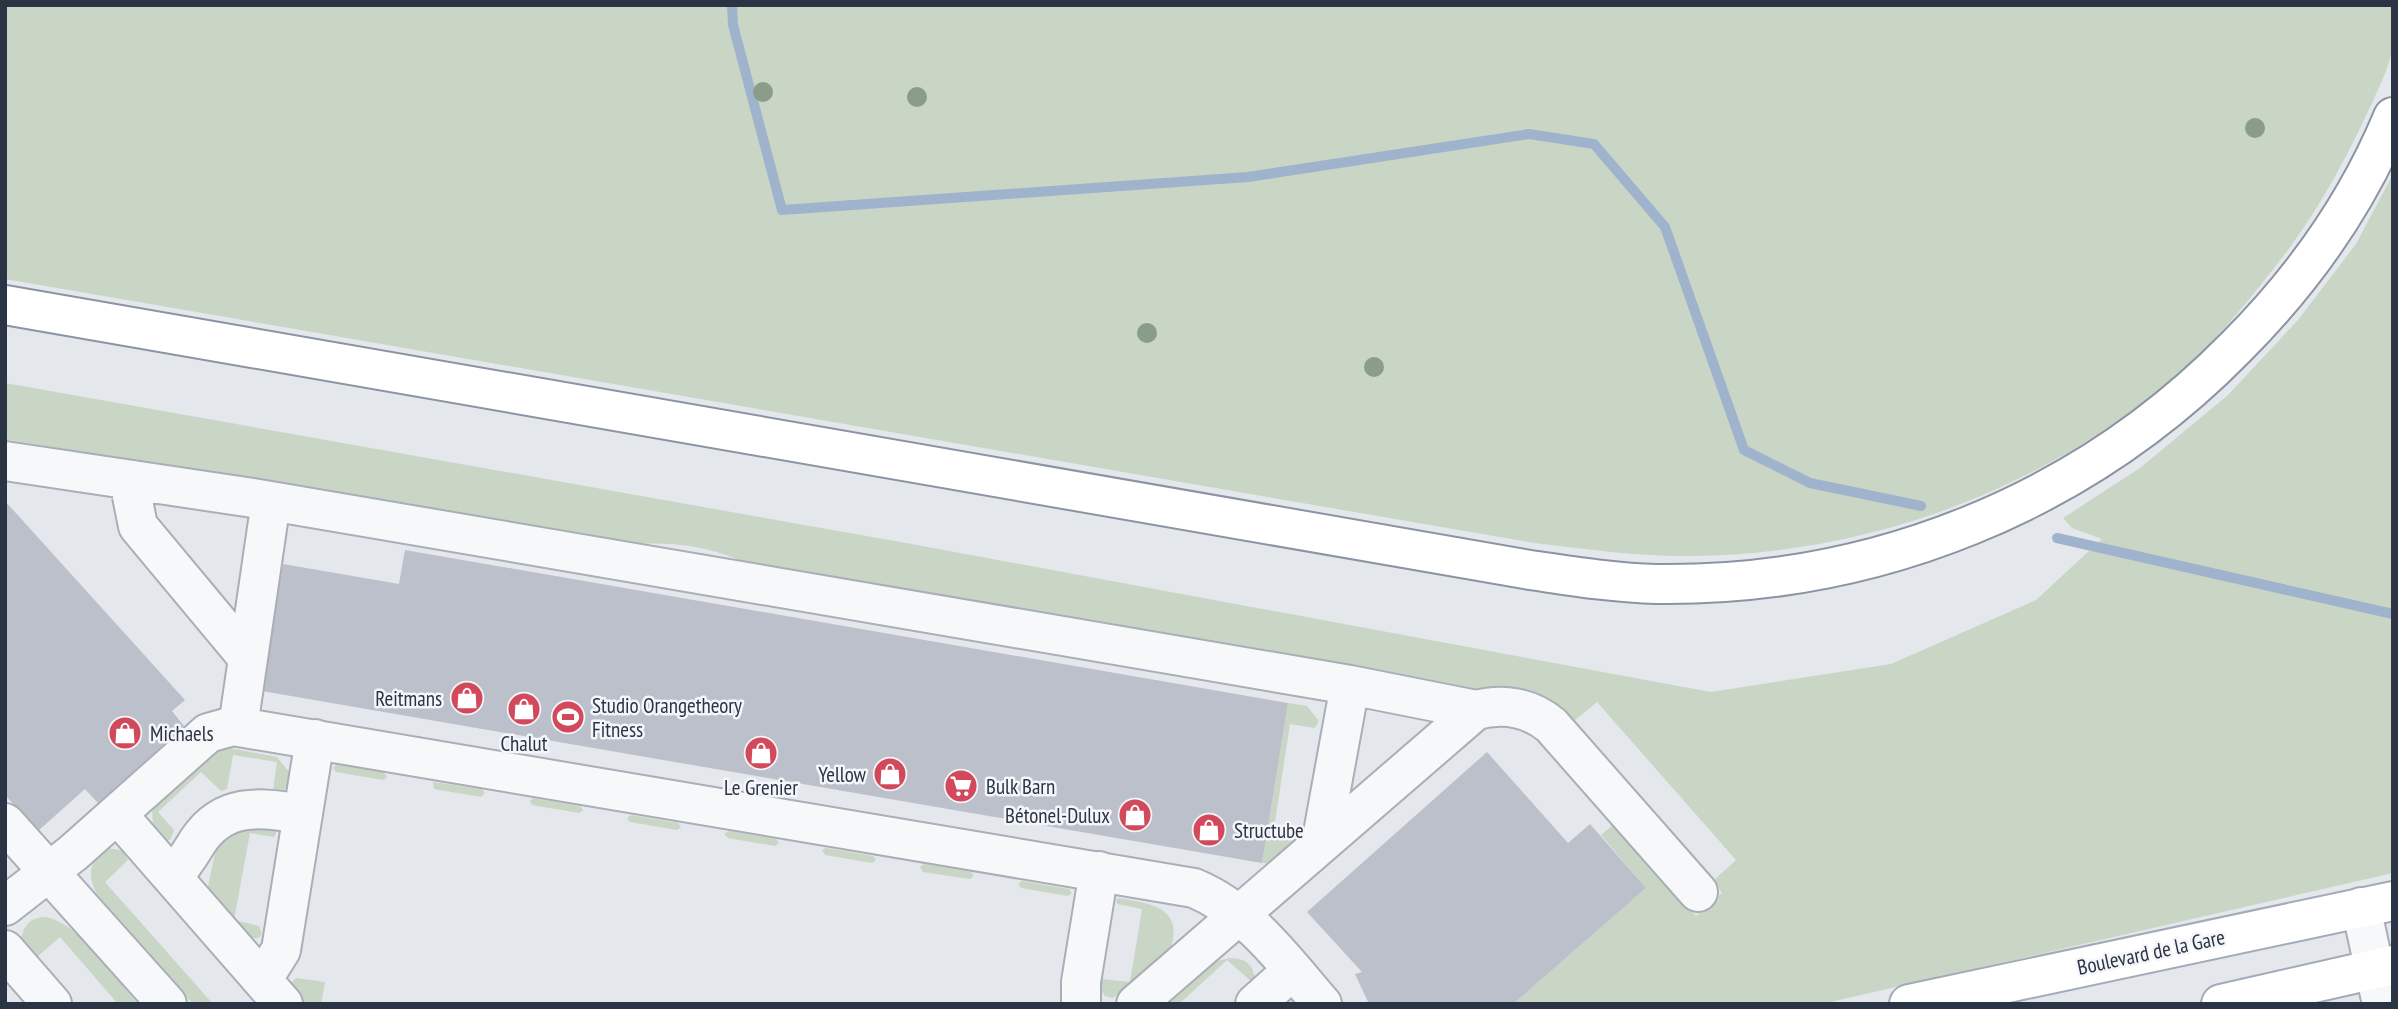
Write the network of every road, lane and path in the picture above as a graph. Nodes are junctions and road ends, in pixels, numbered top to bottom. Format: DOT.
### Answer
graph roads {
  1 [pos="2393,117"];
  2 [pos="5,305"];
  3 [pos="5,461"];
  4 [pos="133,480"];
  5 [pos="271,501"];
  6 [pos="248,658"];
  7 [pos="1350,685"];
  8 [pos="1476,710"];
  9 [pos="238,727"];
  10 [pos="315,739"];
  11 [pos="117,814"];
  12 [pos="303,814"];
  13 [pos="5,823"];
  14 [pos="1321,844"];
  15 [pos="49,871"];
  16 [pos="1099,871"];
  17 [pos="173,877"];
  18 [pos="1698,892"];
  19 [pos="2377,904"];
  20 [pos="5,906"];
  21 [pos="1240,915"];
  22 [pos="5,950"];
  23 [pos="1293,970"];
  24 [pos="2383,979"];
  25 [pos="271,990"];
  26 [pos="52,1004"];
  27 [pos="167,1004"];
  28 [pos="1082,1004"];
  29 [pos="1136,1004"];
  30 [pos="1255,1004"];
  31 [pos="1322,1004"];
  32 [pos="1909,1004"];
  33 [pos="2221,1004"];
  1 -- 2 [label="main road"];
  3 -- 4 [label="street"];
  4 -- 5 [label="street"];
  4 -- 6 [label="street"];
  5 -- 6 [label="street"];
  5 -- 7 [label="street"];
  6 -- 9 [label="street"];
  7 -- 8 [label="street"];
  7 -- 14 [label="street"];
  8 -- 14 [label="street"];
  8 -- 18 [label="street"];
  9 -- 10 [label="street"];
  9 -- 11 [label="street"];
  10 -- 12 [label="street"];
  10 -- 16 [label="street"];
  11 -- 15 [label="street"];
  11 -- 17 [label="street"];
  12 -- 17 [label="street"];
  12 -- 25 [label="street"];
  13 -- 15 [label="street"];
  14 -- 21 [label="street"];
  15 -- 20 [label="street"];
  15 -- 27 [label="street"];
  16 -- 21 [label="street"];
  16 -- 28 [label="street"];
  17 -- 25 [label="street"];
  19 -- 24 [label="street"];
  19 -- 32 [label="main road, Boulevard de la Gare"];
  21 -- 23 [label="street"];
  21 -- 29 [label="street"];
  22 -- 26 [label="street"];
  23 -- 30 [label="street"];
  23 -- 31 [label="street"];
  24 -- 33 [label="main road"];
}
